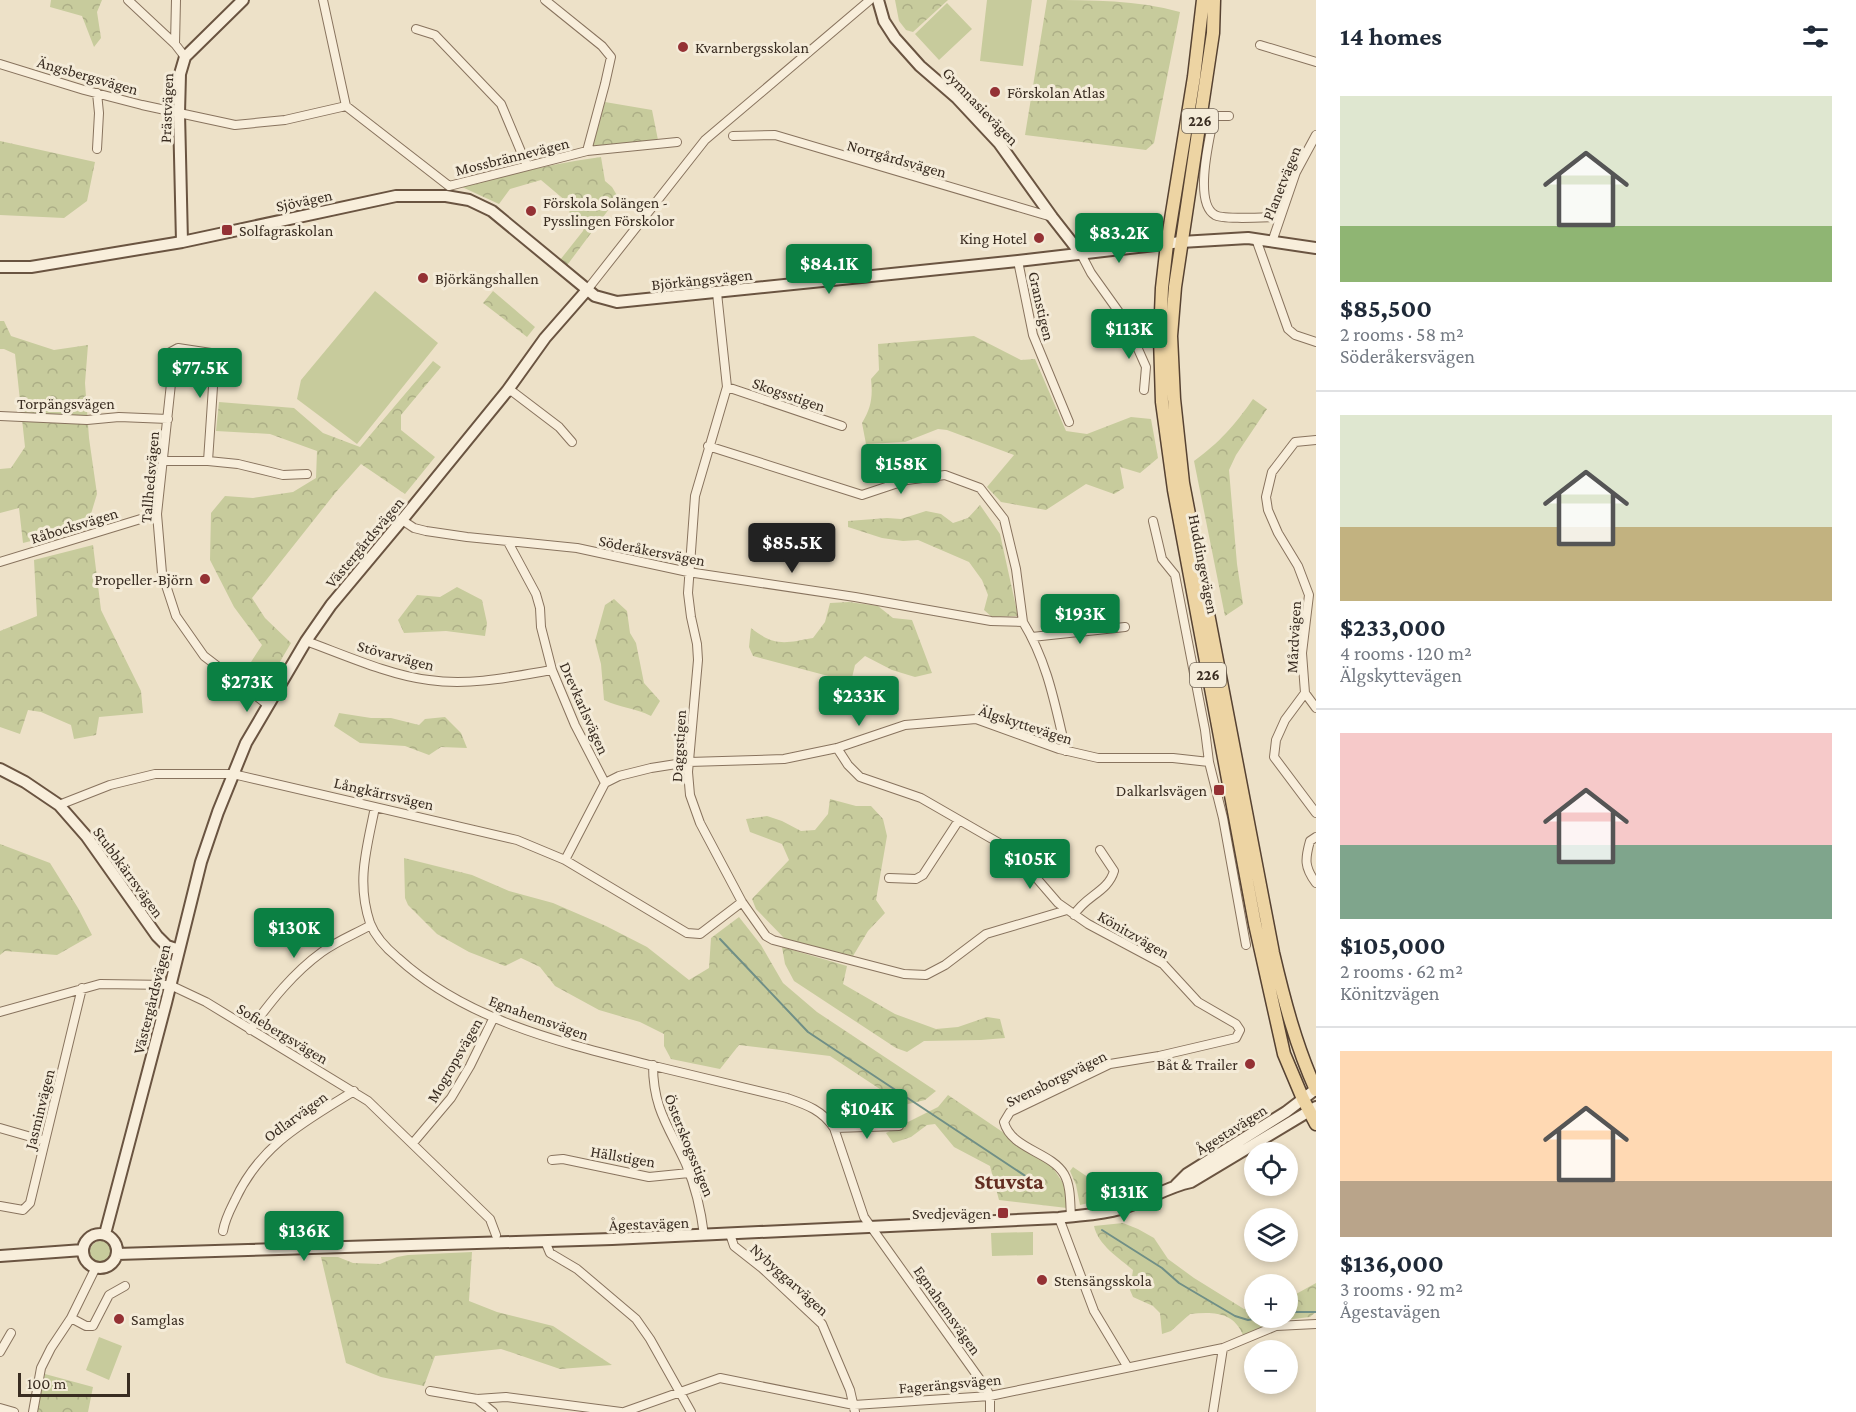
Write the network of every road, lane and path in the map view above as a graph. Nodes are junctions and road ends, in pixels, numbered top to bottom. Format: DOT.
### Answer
graph roads {
  1 [pos="128,0"];
  2 [pos="176,0"];
  3 [pos="243,0"];
  4 [pos="323,0"];
  5 [pos="544,0"];
  6 [pos="870,0"];
  7 [pos="878,0"];
  8 [pos="1203,0"];
  9 [pos="1214,0"];
  10 [pos="416,29"];
  11 [pos="175,44"];
  12 [pos="1260,45"];
  13 [pos="185,57"];
  14 [pos="1316,62"];
  15 [pos="0,64"];
  16 [pos="97,93"];
  17 [pos="346,106"];
  18 [pos="179,113"];
  19 [pos="1229,116"];
  20 [pos="1316,135"];
  21 [pos="733,136"];
  22 [pos="677,142"];
  23 [pos="97,149"];
  24 [pos="587,151"];
  25 [pos="527,166"];
  26 [pos="1280,217"];
  27 [pos="1052,218"];
  28 [pos="1256,239"];
  29 [pos="182,242"];
  30 [pos="1181,242"];
  31 [pos="1272,242"];
  32 [pos="1167,244"];
  33 [pos="1316,248"];
  34 [pos="1081,254"];
  35 [pos="1018,261"];
  36 [pos="0,267"];
  37 [pos="587,290"];
  38 [pos="717,293"];
  39 [pos="1316,342"];
  40 [pos="727,387"];
  41 [pos="507,390"];
  42 [pos="1144,390"];
  43 [pos="0,416"];
  44 [pos="168,419"];
  45 [pos="1068,422"];
  46 [pos="842,426"];
  47 [pos="1316,440"];
  48 [pos="572,442"];
  49 [pos="708,446"];
  50 [pos="163,461"];
  51 [pos="208,461"];
  52 [pos="307,474"];
  53 [pos="157,514"];
  54 [pos="402,520"];
  55 [pos="1154,521"];
  56 [pos="508,542"];
  57 [pos="0,562"];
  58 [pos="688,572"];
  59 [pos="1023,622"];
  60 [pos="1125,627"];
  61 [pos="1032,637"];
  62 [pos="306,641"];
  63 [pos="552,670"];
  64 [pos="1305,693"];
  65 [pos="268,705"];
  66 [pos="1316,708"];
  67 [pos="837,748"];
  68 [pos="1066,752"];
  69 [pos="689,762"];
  70 [pos="1209,762"];
  71 [pos="0,769"];
  72 [pos="233,774"];
  73 [pos="605,783"];
  74 [pos="59,805"];
  75 [pos="375,807"];
  76 [pos="1316,813"];
  77 [pos="959,820"];
  78 [pos="1316,837"];
  79 [pos="1100,850"];
  80 [pos="566,860"];
  81 [pos="889,878"];
  82 [pos="1316,883"];
  83 [pos="742,902"];
  84 [pos="1071,912"];
  85 [pos="371,925"];
  86 [pos="1246,945"];
  87 [pos="179,950"];
  88 [pos="170,985"];
  89 [pos="82,988"];
  90 [pos="0,1012"];
  91 [pos="494,1017"];
  92 [pos="250,1030"];
  93 [pos="1240,1030"];
  94 [pos="653,1065"];
  95 [pos="1316,1090"];
  96 [pos="354,1091"];
  97 [pos="1303,1099"];
  98 [pos="1313,1109"];
  99 [pos="1316,1124"];
  100 [pos="899,1126"];
  101 [pos="0,1128"];
  102 [pos="834,1128"];
  103 [pos="45,1141"];
  104 [pos="413,1143"];
  105 [pos="552,1160"];
  106 [pos="689,1173"];
  107 [pos="1176,1185"];
  108 [pos="0,1206"];
  109 [pos="1071,1216"];
  110 [pos="1059,1218"];
  111 [pos="872,1227"];
  112 [pos="223,1231"];
  113 [pos="105,1234"];
  114 [pos="730,1234"];
  115 [pos="496,1235"];
  116 [pos="704,1235"];
  117 [pos="545,1241"];
  118 [pos="83,1250"];
  119 [pos="117,1254"];
  120 [pos="0,1256"];
  121 [pos="96,1267"];
  122 [pos="125,1286"];
  123 [pos="71,1318"];
  124 [pos="1316,1324"];
  125 [pos="11,1333"];
  126 [pos="1223,1348"];
  127 [pos="0,1352"];
  128 [pos="1127,1366"];
  129 [pos="430,1391"];
  130 [pos="681,1391"];
  131 [pos="990,1396"];
  132 [pos="477,1400"];
  133 [pos="0,1408"];
  134 [pos="854,1408"];
  135 [pos="14,1412"];
  136 [pos="33,1412"];
  137 [pos="493,1412"];
  138 [pos="622,1412"];
  139 [pos="691,1412"];
  140 [pos="990,1412"];
  141 [pos="1213,1412"];
  1 -- 11 [label="street"];
  2 -- 11 [label="street"];
  3 -- 13 [label="street, Prästvägen"];
  4 -- 17 [label="street"];
  5 -- 24 [label="street"];
  6 -- 37 [label="street, Västergårdsvägen"];
  7 -- 27 [label="street, Gymnasievägen"];
  8 -- 32 [label="main road, Huddingevägen / 226"];
  9 -- 30 [label="main road, Huddingevägen / 226"];
  10 -- 25 [label="street"];
  11 -- 13 [label="street"];
  12 -- 14 [label="street"];
  13 -- 18 [label="street, Prästvägen"];
  15 -- 16 [label="street, Ängsbergsvägen"];
  16 -- 18 [label="street, Ängsbergsvägen"];
  16 -- 23 [label="street"];
  17 -- 18 [label="street, Ängsbergsvägen"];
  17 -- 25 [label="street, Mossbrännevägen"];
  18 -- 29 [label="street, Prästvägen"];
  19 -- 26 [label="street"];
  20 -- 26 [label="street, Planetvägen"];
  21 -- 27 [label="street, Norrgårdsvägen"];
  22 -- 24 [label="street, Mossbrännevägen"];
  24 -- 25 [label="street, Mossbrännevägen"];
  26 -- 31 [label="street, Planetvägen"];
  27 -- 34 [label="street, Gymnasievägen"];
  28 -- 30 [label="street, Björkängsvägen"];
  28 -- 31 [label="street, Björkängsvägen"];
  28 -- 39 [label="street"];
  29 -- 36 [label="street, Sjövägen"];
  29 -- 37 [label="street, Sjövägen"];
  30 -- 32 [label="street, Björkängsvägen"];
  30 -- 95 [label="main road, Huddingevägen / 226"];
  31 -- 33 [label="street, Björkängsvägen"];
  32 -- 34 [label="street, Björkängsvägen"];
  32 -- 97 [label="main road, Huddingevägen / 226"];
  34 -- 35 [label="street, Björkängsvägen"];
  34 -- 42 [label="street, Gymnasievägen"];
  35 -- 38 [label="street, Björkängsvägen"];
  35 -- 45 [label="street, Granstigen"];
  37 -- 38 [label="street, Björkängsvägen"];
  37 -- 41 [label="street, Västergårdsvägen"];
  38 -- 40 [label="street, Daggstigen"];
  40 -- 46 [label="street, Skogsstigen"];
  40 -- 49 [label="street, Daggstigen"];
  41 -- 48 [label="street"];
  41 -- 54 [label="street, Västergårdsvägen"];
  43 -- 44 [label="street, Torpängsvägen"];
  44 -- 50 [label="street, Tallhedsvägen"];
  44 -- 51 [label="street, Tallhedsvägen"];
  47 -- 64 [label="street, Mårdvägen"];
  49 -- 58 [label="street, Daggstigen"];
  49 -- 59 [label="street"];
  50 -- 51 [label="street"];
  50 -- 53 [label="street, Tallhedsvägen"];
  51 -- 52 [label="street"];
  53 -- 57 [label="street, Råbocksvägen"];
  53 -- 65 [label="street, Tallhedsvägen"];
  54 -- 56 [label="street, Söderåkersvägen"];
  54 -- 62 [label="street, Västergårdsvägen"];
  55 -- 70 [label="street, Huddingevägen"];
  56 -- 58 [label="street, Söderåkersvägen"];
  56 -- 63 [label="street, Drevkarlsvägen"];
  58 -- 59 [label="street, Söderåkersvägen"];
  58 -- 69 [label="street, Daggstigen"];
  59 -- 61 [label="street"];
  60 -- 61 [label="street"];
  61 -- 68 [label="street"];
  62 -- 63 [label="street, Stövarvägen"];
  62 -- 65 [label="street, Västergårdsvägen"];
  63 -- 73 [label="street, Drevkarlsvägen"];
  64 -- 66 [label="street"];
  64 -- 76 [label="street, Mårdvägen"];
  65 -- 72 [label="street, Västergårdsvägen"];
  67 -- 68 [label="street, Älgskyttevägen"];
  67 -- 69 [label="street, Älgskyttevägen"];
  67 -- 77 [label="street, Könitzvägen"];
  68 -- 70 [label="street, Älgskyttevägen"];
  69 -- 73 [label="street, Älgskyttevägen"];
  69 -- 83 [label="street, Daggstigen"];
  70 -- 86 [label="street, Huddingevägen"];
  71 -- 74 [label="street"];
  72 -- 74 [label="street, Långkärrsvägen"];
  72 -- 75 [label="street, Långkärrsvägen"];
  72 -- 87 [label="street, Västergårdsvägen"];
  73 -- 80 [label="street"];
  74 -- 87 [label="street, Stubbkärrsvägen"];
  75 -- 80 [label="street, Långkärrsvägen"];
  75 -- 85 [label="street, Egnahemsvägen"];
  77 -- 81 [label="street"];
  77 -- 84 [label="street, Könitzvägen"];
  78 -- 82 [label="street"];
  79 -- 84 [label="street"];
  80 -- 83 [label="street, Långkärrsvägen"];
  83 -- 84 [label="street, Daggstigen"];
  84 -- 93 [label="street, Könitzvägen"];
  85 -- 91 [label="street, Egnahemsvägen"];
  85 -- 92 [label="street"];
  87 -- 88 [label="street, Västergårdsvägen"];
  88 -- 89 [label="street, Sofiebergsvägen"];
  88 -- 92 [label="street, Sofiebergsvägen"];
  88 -- 113 [label="street, Västergårdsvägen"];
  89 -- 90 [label="street, Sofiebergsvägen"];
  89 -- 103 [label="street, Jasminvägen"];
  91 -- 94 [label="street, Egnahemsvägen"];
  91 -- 104 [label="street, Mogropsvägen"];
  92 -- 96 [label="street, Sofiebergsvägen"];
  93 -- 109 [label="street, Svensborgsvägen"];
  94 -- 102 [label="street, Egnahemsvägen"];
  94 -- 106 [label="street, Österskogsstigen"];
  95 -- 97 [label="street, Ågestavägen"];
  96 -- 104 [label="street, Sofiebergsvägen"];
  96 -- 112 [label="street, Odlarvägen"];
  97 -- 98 [label="main road, Huddingevägen / 226"];
  97 -- 107 [label="street, Ågestavägen"];
  98 -- 99 [label="main road, Huddingevägen / 226"];
  98 -- 107 [label="street, Ågestavägen"];
  100 -- 102 [label="street"];
  101 -- 103 [label="street"];
  102 -- 111 [label="street, Egnahemsvägen"];
  103 -- 108 [label="street, Jasminvägen"];
  104 -- 115 [label="street, Sofiebergsvägen"];
  105 -- 106 [label="street, Hällstigen"];
  106 -- 116 [label="street, Österskogsstigen"];
  107 -- 109 [label="street, Ågestavägen"];
  109 -- 110 [label="street, Ågestavägen"];
  110 -- 111 [label="street, Ågestavägen"];
  110 -- 128 [label="street"];
  111 -- 114 [label="street, Ågestavägen"];
  111 -- 131 [label="street, Egnahemsvägen"];
  113 -- 118 [label="street"];
  113 -- 119 [label="street"];
  114 -- 116 [label="street, Ågestavägen"];
  114 -- 134 [label="street, Nybyggarvägen"];
  116 -- 117 [label="street, Ågestavägen"];
  117 -- 119 [label="street, Ågestavägen"];
  117 -- 130 [label="street"];
  118 -- 120 [label="street"];
  118 -- 121 [label="street"];
  119 -- 121 [label="street"];
  121 -- 123 [label="street"];
  122 -- 123 [label="street"];
  123 -- 136 [label="street"];
  124 -- 126 [label="street, Fagerängsvägen"];
  125 -- 127 [label="street"];
  126 -- 128 [label="street, Fagerängsvägen"];
  126 -- 141 [label="street"];
  128 -- 131 [label="street, Fagerängsvägen"];
  129 -- 132 [label="street, Fagerängsvägen"];
  130 -- 134 [label="street, Fagerängsvägen"];
  130 -- 138 [label="street, Fagerängsvägen"];
  130 -- 139 [label="street"];
  131 -- 134 [label="street, Fagerängsvägen"];
  131 -- 140 [label="street"];
  132 -- 137 [label="street"];
  132 -- 138 [label="street, Fagerängsvägen"];
  133 -- 135 [label="street"];
}
